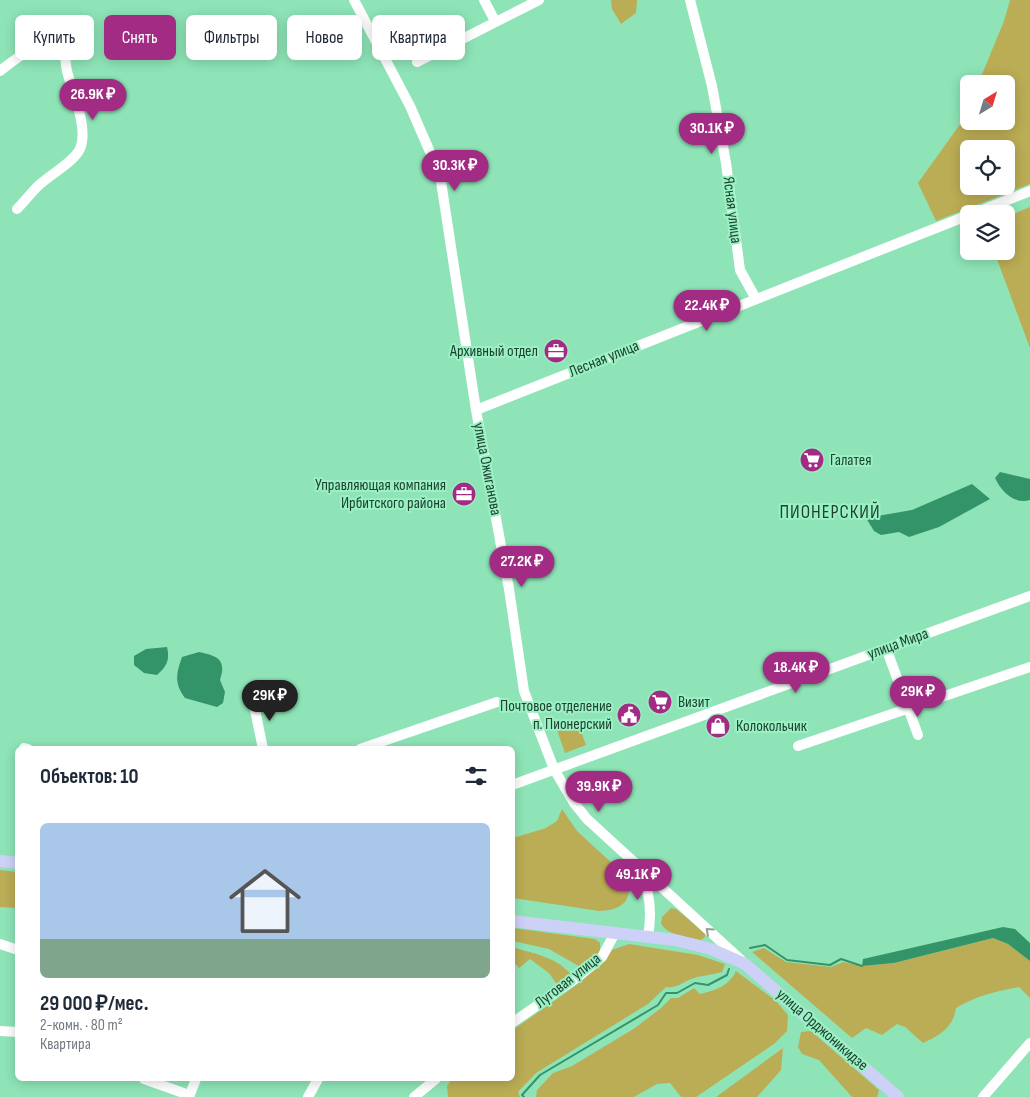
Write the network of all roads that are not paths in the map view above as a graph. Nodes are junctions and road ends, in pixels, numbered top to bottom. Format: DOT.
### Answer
graph roads {
  1 [pos="354,0"];
  2 [pos="484,0"];
  3 [pos="539,0"];
  4 [pos="690,0"];
  5 [pos="495,21"];
  6 [pos="417,62"];
  7 [pos="0,71"];
  8 [pos="1030,191"];
  9 [pos="995,205"];
  10 [pos="17,210"];
  11 [pos="960,219"];
  12 [pos="756,299"];
  13 [pos="476,410"];
  14 [pos="1030,596"];
  15 [pos="886,648"];
  16 [pos="1030,667"];
  17 [pos="253,700"];
  18 [pos="497,702"];
  19 [pos="908,708"];
  20 [pos="918,735"];
  21 [pos="262,746"];
  22 [pos="369,746"];
  23 [pos="798,746"];
  24 [pos="554,769"];
  25 [pos="515,784"];
  26 [pos="0,861"];
  27 [pos="15,863"];
  28 [pos="636,864"];
  29 [pos="515,921"];
  30 [pos="615,933"];
  31 [pos="648,936"];
  32 [pos="0,944"];
  33 [pos="15,949"];
  34 [pos="745,964"];
  35 [pos="515,1021"];
  36 [pos="0,1031"];
  37 [pos="15,1032"];
  38 [pos="1030,1042"];
  39 [pos="149,1081"];
  40 [pos="195,1081"];
  41 [pos="317,1081"];
  42 [pos="434,1081"];
  43 [pos="189,1096"];
  44 [pos="308,1097"];
  45 [pos="414,1097"];
  46 [pos="898,1097"];
  47 [pos="983,1097"];
  1 -- 13 [label="street, улица Ожиганова"];
  2 -- 5 [label="street"];
  3 -- 5 [label="street"];
  4 -- 12 [label="street, Ясная улица"];
  5 -- 6 [label="street"];
  7 -- 10 [label="street"];
  8 -- 9 [label="street"];
  11 -- 12 [label="street, Лесная улица"];
  12 -- 13 [label="street, Лесная улица"];
  13 -- 24 [label="street, улица Ожиганова"];
  14 -- 15 [label="street, улица Мира"];
  15 -- 19 [label="street"];
  15 -- 24 [label="street, улица Мира"];
  16 -- 19 [label="street"];
  17 -- 21 [label="street"];
  18 -- 22 [label="street"];
  19 -- 20 [label="street"];
  19 -- 23 [label="street"];
  24 -- 25 [label="street, улица Мира"];
  24 -- 28 [label="street, улица Ожиганова"];
  26 -- 27 [label="main road"];
  28 -- 31 [label="street"];
  34 -- 28 [label="street, улица Ожиганова, one-way"];
  29 -- 30 [label="main road, улица Орджоникидзе"];
  30 -- 31 [label="main road, улица Орджоникидзе"];
  30 -- 35 [label="street, Луговая улица"];
  31 -- 34 [label="main road, улица Орджоникидзе"];
  32 -- 33 [label="street"];
  34 -- 46 [label="main road, улица Орджоникидзе"];
  36 -- 37 [label="street"];
  38 -- 47 [label="street"];
  39 -- 43 [label="street"];
  40 -- 43 [label="street"];
  41 -- 44 [label="street"];
  42 -- 45 [label="street"];
}
